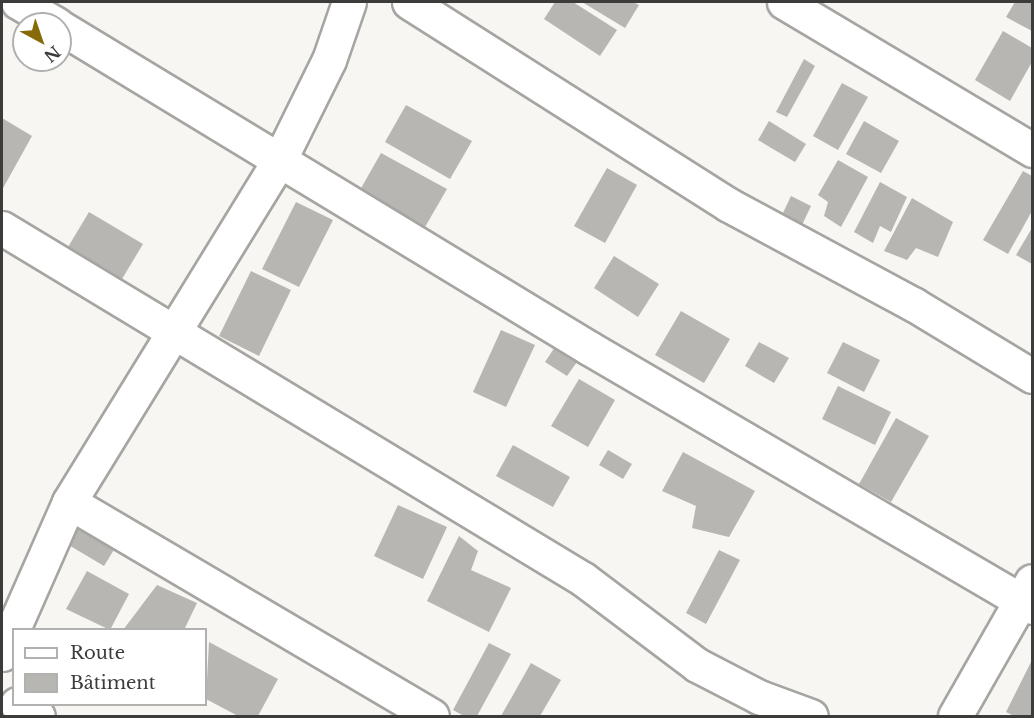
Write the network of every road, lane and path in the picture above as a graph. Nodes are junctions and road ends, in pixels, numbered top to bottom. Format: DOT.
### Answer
graph roads {
  1 [pos="18,2"];
  2 [pos="349,2"];
  3 [pos="409,2"];
  4 [pos="784,2"];
  5 [pos="35,12"];
  6 [pos="72,34"];
  7 [pos="1032,150"];
  8 [pos="280,159"];
  9 [pos="2,228"];
  10 [pos="174,328"];
  11 [pos="1032,376"];
  12 [pos="69,502"];
  13 [pos="1029,596"];
  14 [pos="13,628"];
  15 [pos="12,631"];
  16 [pos="2,654"];
  17 [pos="19,706"];
  18 [pos="38,717"];
  19 [pos="432,717"];
  20 [pos="811,717"];
  21 [pos="955,717"];
  1 -- 5 [label="street"];
  2 -- 8 [label="street"];
  3 -- 11 [label="street"];
  4 -- 7 [label="street"];
  6 -- 8 [label="street"];
  8 -- 10 [label="street"];
  8 -- 13 [label="street"];
  9 -- 10 [label="street"];
  10 -- 12 [label="street"];
  10 -- 20 [label="street"];
  12 -- 14 [label="street"];
  12 -- 19 [label="street"];
  13 -- 21 [label="street"];
  15 -- 16 [label="street"];
  17 -- 18 [label="street"];
}
